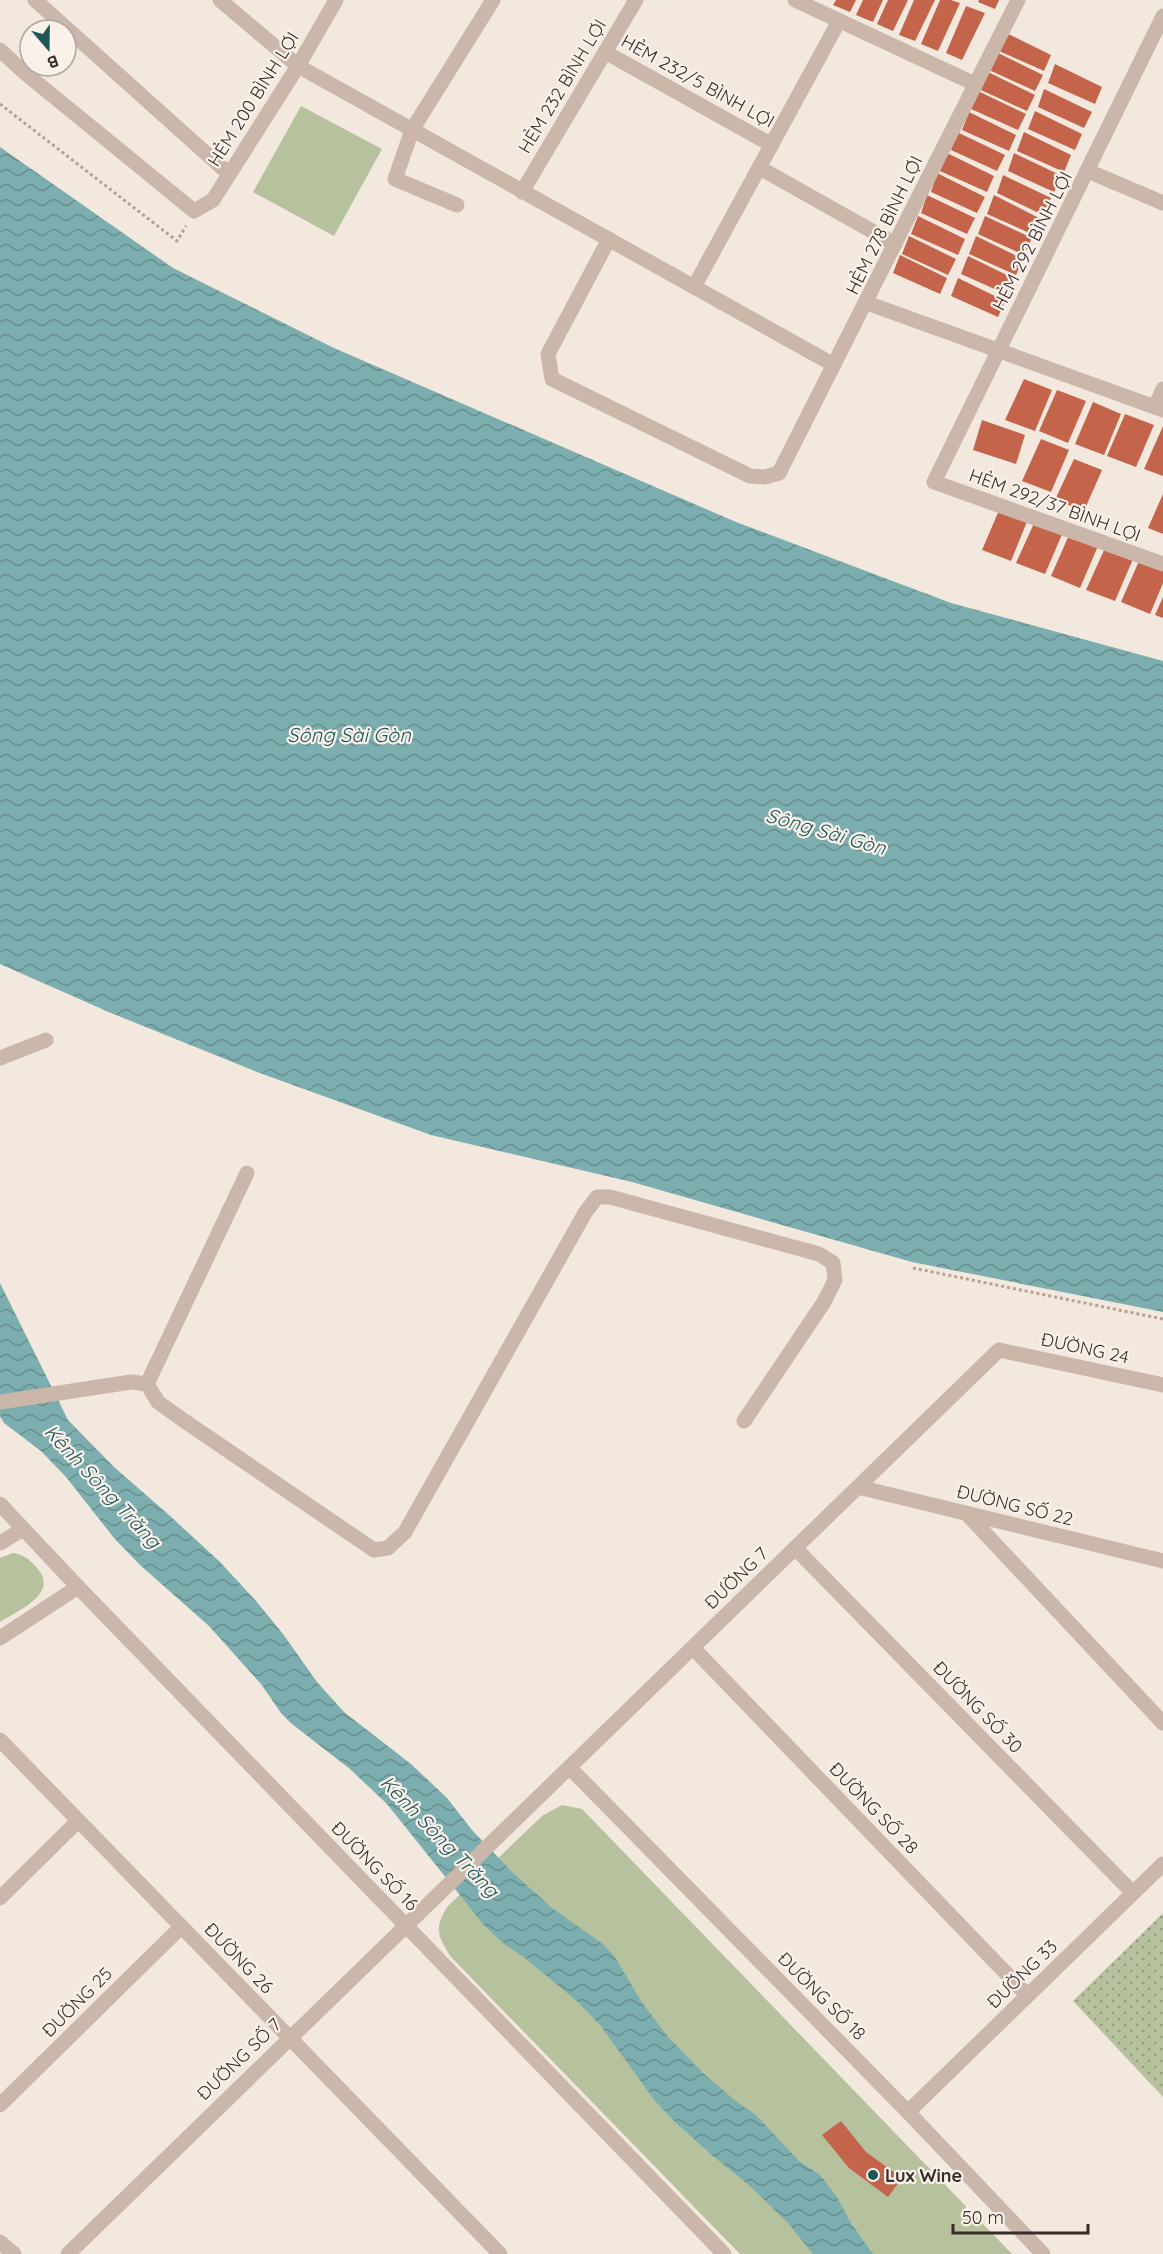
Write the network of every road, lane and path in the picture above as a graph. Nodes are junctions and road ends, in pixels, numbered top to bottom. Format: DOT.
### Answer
graph roads {
  1 [pos="35,0"];
  2 [pos="220,0"];
  3 [pos="336,0"];
  4 [pos="493,0"];
  5 [pos="636,0"];
  6 [pos="795,0"];
  7 [pos="1018,0"];
  8 [pos="1163,16"];
  9 [pos="839,21"];
  10 [pos="0,50"];
  11 [pos="605,52"];
  12 [pos="298,66"];
  13 [pos="975,84"];
  14 [pos="0,105"];
  15 [pos="412,130"];
  16 [pos="772,145"];
  17 [pos="760,168"];
  18 [pos="1088,171"];
  19 [pos="229,174"];
  20 [pos="522,192"];
  21 [pos="1163,203"];
  22 [pos="456,205"];
  23 [pos="609,239"];
  24 [pos="177,241"];
  25 [pos="895,244"];
  26 [pos="694,287"];
  27 [pos="867,303"];
  28 [pos="999,351"];
  29 [pos="834,365"];
  30 [pos="1163,389"];
  31 [pos="1159,408"];
  32 [pos="934,482"];
  33 [pos="1163,564"];
  34 [pos="46,1040"];
  35 [pos="0,1058"];
  36 [pos="248,1173"];
  37 [pos="913,1268"];
  38 [pos="1163,1318"];
  39 [pos="999,1350"];
  40 [pos="147,1384"];
  41 [pos="1163,1385"];
  42 [pos="0,1402"];
  43 [pos="744,1421"];
  44 [pos="858,1487"];
  45 [pos="0,1504"];
  46 [pos="966,1513"];
  47 [pos="23,1528"];
  48 [pos="0,1543"];
  49 [pos="795,1548"];
  50 [pos="1163,1561"];
  51 [pos="78,1587"];
  52 [pos="0,1638"];
  53 [pos="693,1648"];
  54 [pos="1163,1723"];
  55 [pos="0,1740"];
  56 [pos="570,1767"];
  57 [pos="78,1821"];
  58 [pos="1163,1864"];
  59 [pos="1133,1893"];
  60 [pos="439,1894"];
  61 [pos="0,1898"];
  62 [pos="181,1926"];
  63 [pos="406,1926"];
  64 [pos="1028,1995"];
  65 [pos="289,2037"];
  66 [pos="0,2105"];
  67 [pos="908,2112"];
  68 [pos="0,2242"];
  69 [pos="14,2254"];
  70 [pos="68,2254"];
  71 [pos="500,2254"];
  72 [pos="724,2254"];
  73 [pos="1043,2254"];
  1 -- 19 [label="street"];
  2 -- 12 [label="street"];
  3 -- 12 [label="street, HẺM 200 BÌNH LỢI"];
  4 -- 15 [label="street"];
  5 -- 11 [label="street, HẺM 232 BÌNH LỢI"];
  6 -- 9 [label="street"];
  7 -- 13 [label="street, HẺM 278 BÌNH LỢI"];
  8 -- 18 [label="street, HẺM 292 BÌNH LỢI"];
  9 -- 13 [label="street"];
  9 -- 16 [label="street"];
  10 -- 19 [label="street, HẺM 200 BÌNH LỢI"];
  11 -- 16 [label="street, HẺM 232/5 BÌNH LỢI"];
  11 -- 20 [label="street, HẺM 232 BÌNH LỢI"];
  12 -- 15 [label="street"];
  12 -- 19 [label="street, HẺM 200 BÌNH LỢI"];
  13 -- 25 [label="street, HẺM 278 BÌNH LỢI"];
  14 -- 24 [label="path"];
  15 -- 20 [label="street"];
  15 -- 22 [label="street"];
  16 -- 17 [label="street"];
  17 -- 25 [label="street"];
  17 -- 26 [label="street"];
  18 -- 21 [label="street"];
  18 -- 28 [label="street, HẺM 292 BÌNH LỢI"];
  20 -- 23 [label="street"];
  23 -- 26 [label="street"];
  23 -- 29 [label="street, HẺM 278 BÌNH LỢI"];
  25 -- 27 [label="street, HẺM 278 BÌNH LỢI"];
  26 -- 29 [label="street"];
  27 -- 28 [label="street"];
  27 -- 29 [label="street, HẺM 278 BÌNH LỢI"];
  28 -- 31 [label="street"];
  28 -- 32 [label="street, HẺM 292 BÌNH LỢI"];
  30 -- 31 [label="street"];
  32 -- 33 [label="street, HẺM 292/37 BÌNH LỢI"];
  34 -- 35 [label="street"];
  36 -- 40 [label="street"];
  37 -- 38 [label="path"];
  39 -- 41 [label="street, ĐƯỜNG 24"];
  39 -- 44 [label="street, ĐƯỜNG 7"];
  40 -- 42 [label="street"];
  40 -- 43 [label="street"];
  44 -- 46 [label="street, ĐƯỜNG SỐ 22"];
  44 -- 49 [label="street, ĐƯỜNG 7"];
  45 -- 47 [label="street, ĐƯỜNG SỐ 16"];
  46 -- 50 [label="street, ĐƯỜNG SỐ 22"];
  46 -- 54 [label="street"];
  47 -- 48 [label="street"];
  47 -- 51 [label="street, ĐƯỜNG SỐ 16"];
  49 -- 53 [label="street, ĐƯỜNG 7"];
  49 -- 59 [label="street, ĐƯỜNG SỐ 30"];
  51 -- 52 [label="street"];
  51 -- 63 [label="street, ĐƯỜNG SỐ 16"];
  53 -- 56 [label="street, ĐƯỜNG 7"];
  53 -- 64 [label="street, ĐƯỜNG SỐ 28"];
  55 -- 57 [label="street, ĐƯỜNG 26"];
  56 -- 60 [label="street, ĐƯỜNG 7"];
  56 -- 67 [label="street, ĐƯỜNG SỐ 18"];
  57 -- 61 [label="street"];
  57 -- 62 [label="street, ĐƯỜNG 26"];
  58 -- 59 [label="street, ĐƯỜNG 33"];
  59 -- 64 [label="street, ĐƯỜNG 33"];
  60 -- 63 [label="street, ĐƯỜNG SỐ 7"];
  62 -- 65 [label="street, ĐƯỜNG 26"];
  62 -- 66 [label="street, ĐƯỜNG 25"];
  63 -- 65 [label="street, ĐƯỜNG SỐ 7"];
  63 -- 72 [label="street, ĐƯỜNG SỐ 16"];
  64 -- 67 [label="street, ĐƯỜNG 33"];
  65 -- 70 [label="street, ĐƯỜNG SỐ 7"];
  65 -- 71 [label="street, ĐƯỜNG 26"];
  67 -- 73 [label="street, ĐƯỜNG SỐ 18"];
  68 -- 69 [label="street"];
}
